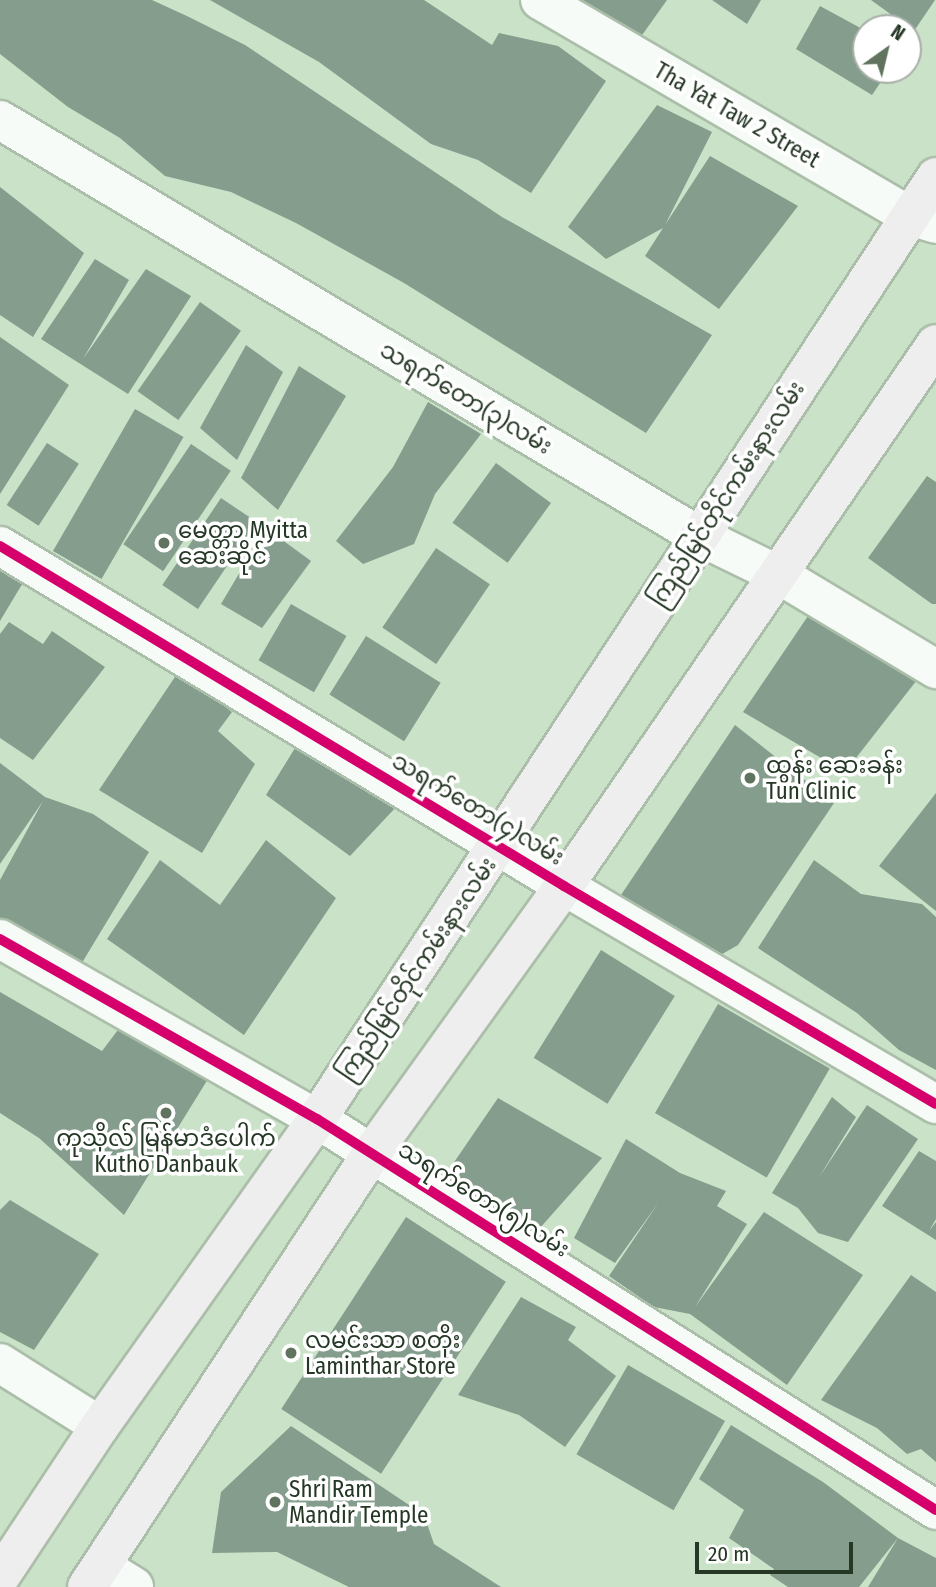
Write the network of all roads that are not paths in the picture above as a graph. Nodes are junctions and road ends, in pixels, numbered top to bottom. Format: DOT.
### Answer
graph roads {
  1 [pos="540,0"];
  2 [pos="0,120"];
  3 [pos="936,177"];
  4 [pos="923,220"];
  5 [pos="936,344"];
  6 [pos="699,536"];
  7 [pos="0,546"];
  8 [pos="781,576"];
  9 [pos="936,669"];
  10 [pos="500,845"];
  11 [pos="565,886"];
  12 [pos="0,939"];
  13 [pos="936,1104"];
  14 [pos="317,1119"];
  15 [pos="372,1153"];
  16 [pos="0,1363"];
  17 [pos="100,1426"];
  18 [pos="936,1510"];
  19 [pos="0,1577"];
  20 [pos="94,1577"];
  21 [pos="134,1587"];
  1 -- 4 [label="street, Tha Yat Taw 2 Street"];
  2 -- 6 [label="street, သရက်တော(၃)လမ်း"];
  3 -- 4 [label="main road, ကြည်မြင်တိုင်ကမ်းနားလမ်း"];
  4 -- 6 [label="main road, ကြည်မြင်တိုင်ကမ်းနားလမ်း"];
  5 -- 8 [label="main road"];
  6 -- 8 [label="street, သရက်တော(၃)လမ်း"];
  6 -- 10 [label="main road, ကြည်မြင်တိုင်ကမ်းနားလမ်း"];
  7 -- 10 [label="street, သရက်တော(၄)လမ်း"];
  8 -- 9 [label="street, သရက်တော(၃)လမ်း"];
  8 -- 11 [label="main road"];
  10 -- 11 [label="street, သရက်တော(၄)လမ်း"];
  10 -- 14 [label="main road, ကြည်မြင်တိုင်ကမ်းနားလမ်း"];
  11 -- 13 [label="street, သရက်တော(၄)လမ်း"];
  11 -- 15 [label="main road"];
  12 -- 14 [label="street, သရက်တော(၅)လမ်း"];
  14 -- 15 [label="street, သရက်တော(၅)လမ်း"];
  14 -- 17 [label="main road, ကြည်မြင်တိုင်ကမ်းနားလမ်း"];
  15 -- 18 [label="street, သရက်တော(၅)လမ်း"];
  15 -- 20 [label="main road"];
  16 -- 17 [label="street"];
  17 -- 19 [label="main road, ကြည်မြင်တိုင်ကမ်းနားလမ်း"];
  20 -- 21 [label="street"];
}
